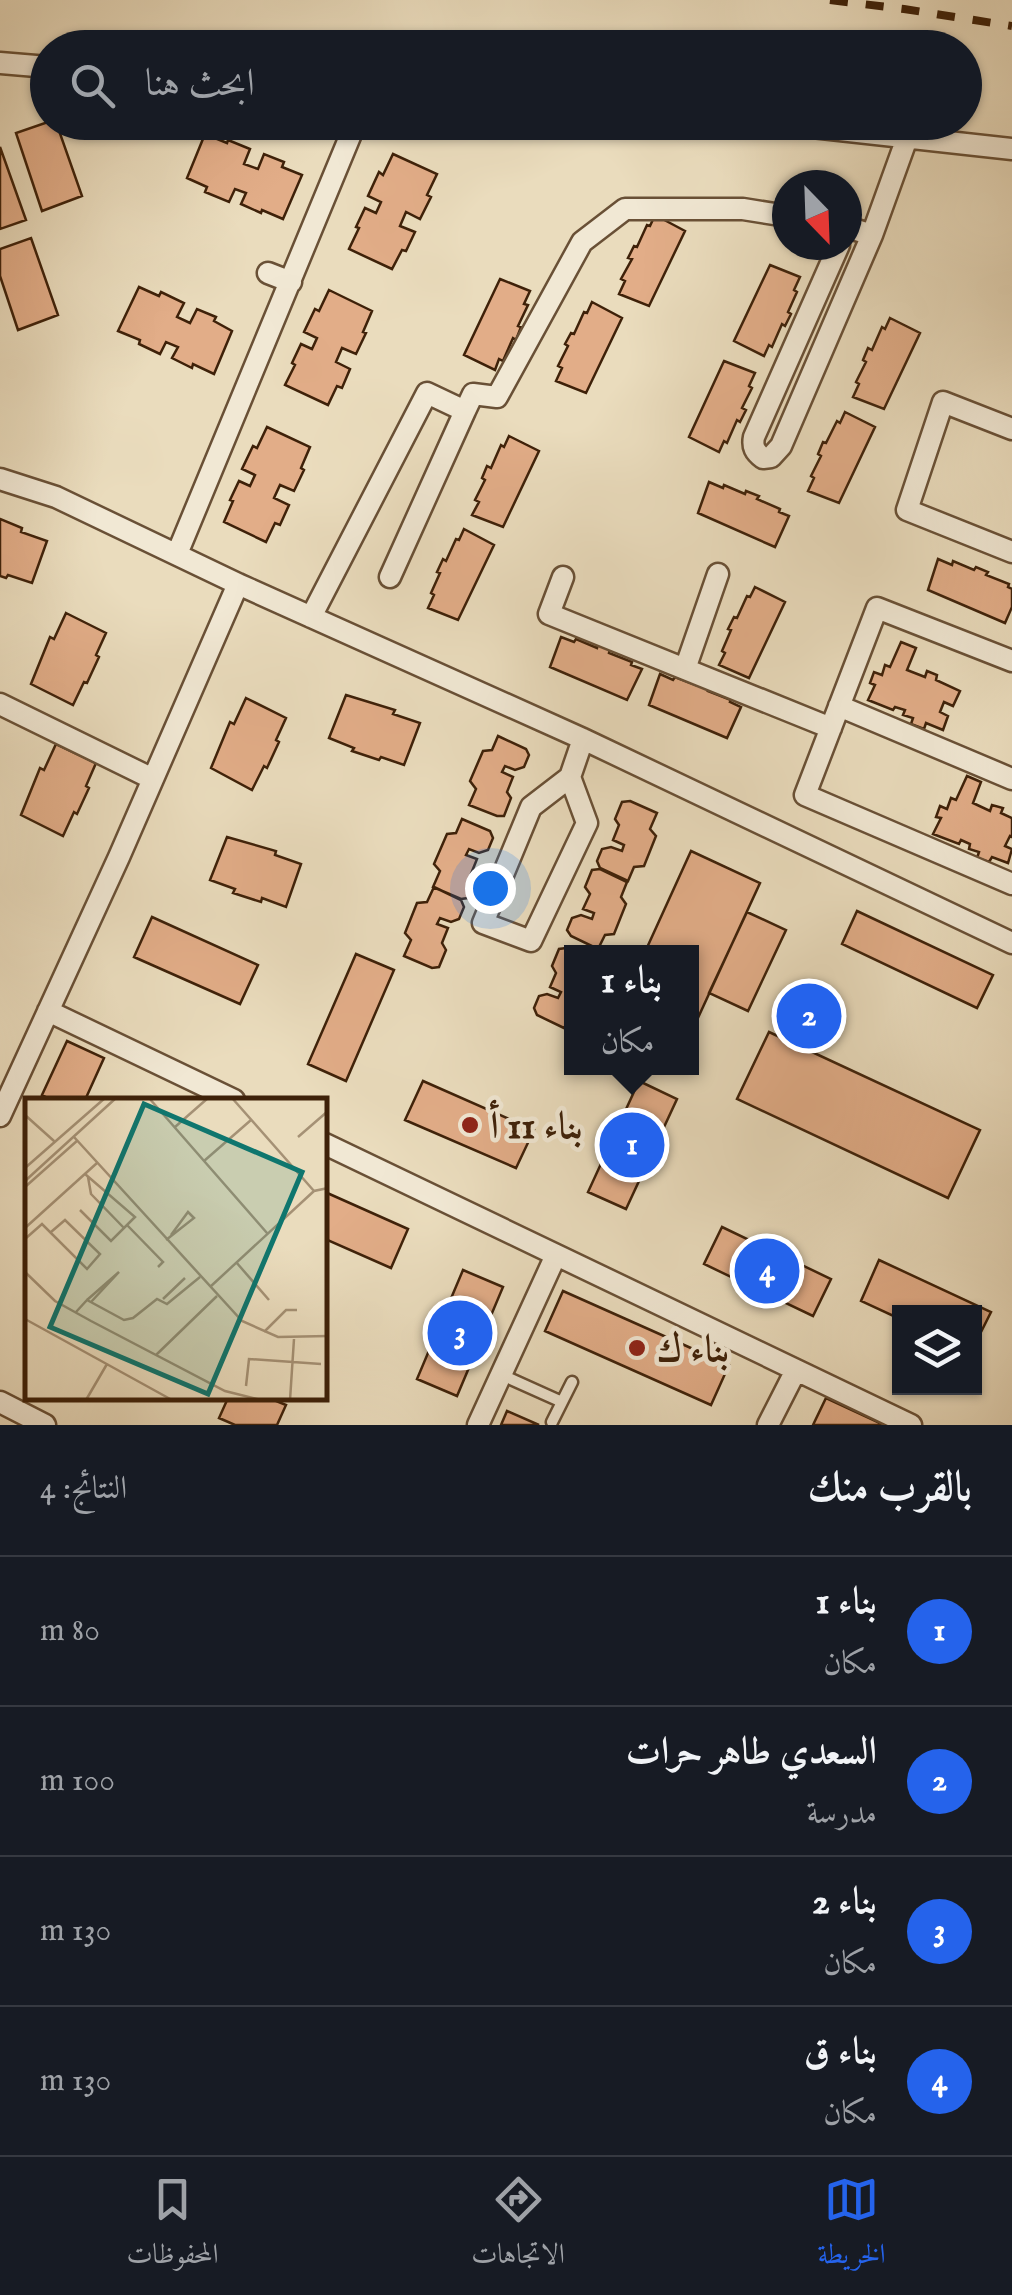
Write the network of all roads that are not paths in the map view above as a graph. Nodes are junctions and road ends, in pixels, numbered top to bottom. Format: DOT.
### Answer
graph roads {
  1 [pos="0,63"];
  2 [pos="30,66"];
  3 [pos="349,140"];
  4 [pos="906,140"];
  5 [pos="926,140"];
  6 [pos="1012,149"];
  7 [pos="772,214"];
  8 [pos="862,232"];
  9 [pos="872,235"];
  10 [pos="833,260"];
  11 [pos="268,272"];
  12 [pos="291,282"];
  13 [pos="793,352"];
  14 [pos="817,363"];
  15 [pos="465,412"];
  16 [pos="1012,429"];
  17 [pos="0,479"];
  18 [pos="1012,552"];
  19 [pos="177,554"];
  20 [pos="718,574"];
  21 [pos="390,576"];
  22 [pos="563,577"];
  23 [pos="238,584"];
  24 [pos="311,616"];
  25 [pos="1012,661"];
  26 [pos="685,669"];
  27 [pos="0,704"];
  28 [pos="839,706"];
  29 [pos="830,728"];
  30 [pos="583,739"];
  31 [pos="570,777"];
  32 [pos="1012,779"];
  33 [pos="153,780"];
  34 [pos="1012,884"];
  35 [pos="1012,943"];
  36 [pos="48,1010"];
  37 [pos="230,1098"];
  38 [pos="0,1116"];
  39 [pos="328,1145"];
  40 [pos="556,1255"];
  41 [pos="796,1370"];
  42 [pos="502,1375"];
  43 [pos="572,1382"];
  44 [pos="0,1402"];
  45 [pos="44,1425"];
  46 [pos="478,1425"];
  47 [pos="768,1425"];
  48 [pos="911,1425"];
  1 -- 2 [label="street"];
  3 -- 12 [label="street"];
  4 -- 9 [label="street"];
  5 -- 6 [label="street"];
  7 -- 15 [label="street"];
  8 -- 9 [label="street"];
  9 -- 14 [label="street"];
  10 -- 13 [label="street"];
  11 -- 12 [label="street"];
  12 -- 19 [label="street"];
  13 -- 14 [label="street"];
  13 -- 14 [label="street"];
  15 -- 21 [label="street"];
  15 -- 24 [label="street"];
  16 -- 18 [label="street"];
  17 -- 19 [label="street"];
  19 -- 23 [label="street"];
  20 -- 26 [label="street"];
  22 -- 26 [label="street"];
  23 -- 24 [label="street"];
  23 -- 33 [label="street"];
  24 -- 30 [label="street"];
  25 -- 28 [label="street"];
  26 -- 29 [label="street"];
  27 -- 33 [label="street"];
  28 -- 29 [label="street"];
  28 -- 32 [label="street"];
  29 -- 34 [label="street"];
  30 -- 31 [label="street"];
  30 -- 35 [label="street"];
  31 -- 31 [label="street"];
  33 -- 36 [label="street"];
  36 -- 37 [label="street"];
  36 -- 38 [label="street"];
  39 -- 40 [label="street"];
  40 -- 41 [label="street"];
  40 -- 42 [label="street"];
  41 -- 47 [label="street"];
  41 -- 48 [label="street"];
  42 -- 43 [label="lane"];
  42 -- 46 [label="street"];
  44 -- 45 [label="street"];
}
